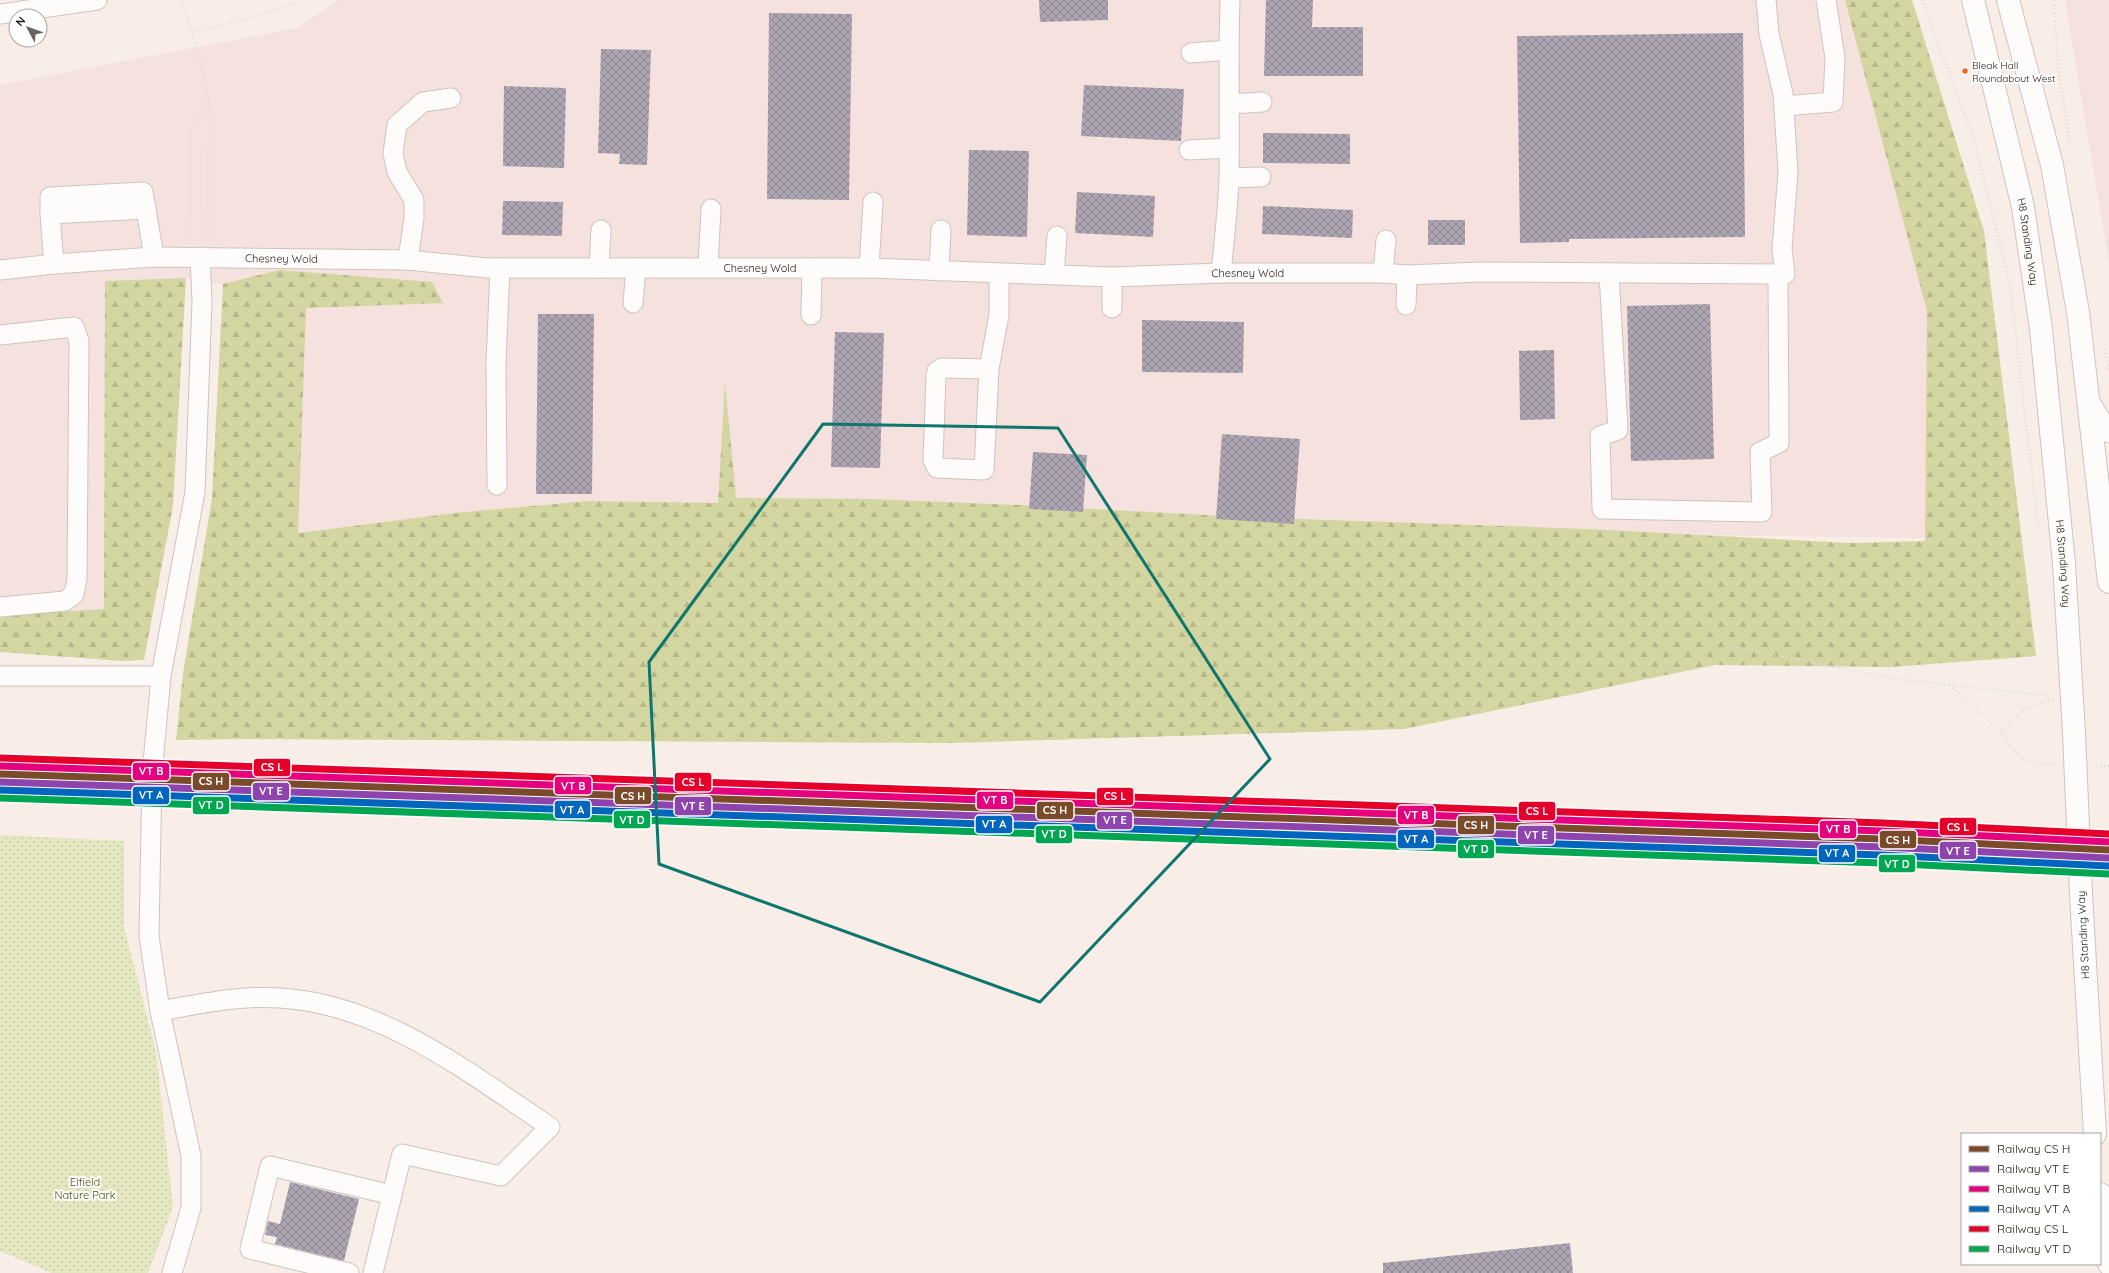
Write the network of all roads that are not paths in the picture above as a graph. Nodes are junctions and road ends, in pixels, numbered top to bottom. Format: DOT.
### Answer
graph roads {
  1 [pos="97,0"];
  2 [pos="1230,0"];
  3 [pos="1766,0"];
  4 [pos="1826,0"];
  5 [pos="1974,0"];
  6 [pos="2008,0"];
  7 [pos="0,14"];
  8 [pos="1228,50"];
  9 [pos="1191,53"];
  10 [pos="451,98"];
  11 [pos="1262,102"];
  12 [pos="1230,104"];
  13 [pos="1784,106"];
  14 [pos="1228,148"];
  15 [pos="1190,150"];
  16 [pos="1261,177"];
  17 [pos="1228,178"];
  18 [pos="873,202"];
  19 [pos="711,209"];
  20 [pos="601,230"];
  21 [pos="941,230"];
  22 [pos="1057,236"];
  23 [pos="1386,240"];
  24 [pos="154,257"];
  25 [pos="199,257"];
  26 [pos="408,260"];
  27 [pos="54,264"];
  28 [pos="708,267"];
  29 [pos="500,268"];
  30 [pos="599,268"];
  31 [pos="636,268"];
  32 [pos="812,268"];
  33 [pos="869,268"];
  34 [pos="0,270"];
  35 [pos="939,271"];
  36 [pos="1221,273"];
  37 [pos="1384,273"];
  38 [pos="999,274"];
  39 [pos="1054,274"];
  40 [pos="1609,274"];
  41 [pos="1778,274"];
  42 [pos="1407,275"];
  43 [pos="1112,277"];
  44 [pos="633,303"];
  45 [pos="1406,305"];
  46 [pos="1112,308"];
  47 [pos="810,315"];
  48 [pos="0,335"];
  49 [pos="989,369"];
  50 [pos="2087,397"];
  51 [pos="2109,433"];
  52 [pos="497,485"];
  53 [pos="2108,569"];
  54 [pos="0,607"];
  55 [pos="0,676"];
  56 [pos="161,676"];
  57 [pos="160,1011"];
  58 [pos="2095,1133"];
  59 [pos="392,1195"];
  60 [pos="2101,1202"];
  61 [pos="2109,1264"];
  62 [pos="172,1273"];
  63 [pos="349,1273"];
  64 [pos="373,1273"];
  1 -- 7 [label="street"];
  2 -- 8 [label="street"];
  3 -- 13 [label="street"];
  4 -- 13 [label="street"];
  5 -- 58 [label="highway, H8 Standing Way, bridge"];
  6 -- 50 [label="highway"];
  8 -- 9 [label="street"];
  8 -- 12 [label="street"];
  10 -- 26 [label="street"];
  11 -- 12 [label="street"];
  12 -- 14 [label="street"];
  13 -- 41 [label="street"];
  14 -- 15 [label="street"];
  14 -- 17 [label="street"];
  16 -- 17 [label="street"];
  17 -- 36 [label="street"];
  18 -- 33 [label="street"];
  19 -- 28 [label="street, Chesney Wold"];
  20 -- 30 [label="street"];
  21 -- 35 [label="street"];
  22 -- 39 [label="street"];
  23 -- 37 [label="street"];
  24 -- 25 [label="street, Chesney Wold"];
  24 -- 27 [label="street, Chesney Wold"];
  24 -- 27 [label="street"];
  25 -- 26 [label="street, Chesney Wold"];
  25 -- 56 [label="street"];
  26 -- 29 [label="street, Chesney Wold"];
  27 -- 34 [label="street, Chesney Wold"];
  28 -- 31 [label="street, Chesney Wold"];
  28 -- 32 [label="street, Chesney Wold"];
  29 -- 30 [label="street, Chesney Wold"];
  29 -- 52 [label="street"];
  30 -- 31 [label="street, Chesney Wold"];
  31 -- 44 [label="street"];
  32 -- 33 [label="street, Chesney Wold"];
  32 -- 47 [label="street, Chesney Wold"];
  33 -- 35 [label="street, Chesney Wold"];
  35 -- 38 [label="street, Chesney Wold"];
  36 -- 37 [label="street, Chesney Wold"];
  36 -- 43 [label="street, Chesney Wold"];
  37 -- 42 [label="street, Chesney Wold"];
  38 -- 39 [label="street, Chesney Wold"];
  38 -- 49 [label="street"];
  39 -- 43 [label="street, Chesney Wold"];
  40 -- 41 [label="street, Chesney Wold"];
  40 -- 41 [label="street"];
  40 -- 42 [label="street, Chesney Wold"];
  42 -- 45 [label="street"];
  43 -- 46 [label="street"];
  48 -- 54 [label="street"];
  49 -- 49 [label="street"];
  50 -- 51 [label="street"];
  50 -- 53 [label="highway"];
  55 -- 56 [label="street"];
  56 -- 57 [label="street"];
  57 -- 59 [label="street"];
  57 -- 62 [label="street"];
  59 -- 63 [label="street"];
  59 -- 64 [label="street"];
  60 -- 61 [label="highway"];
}
